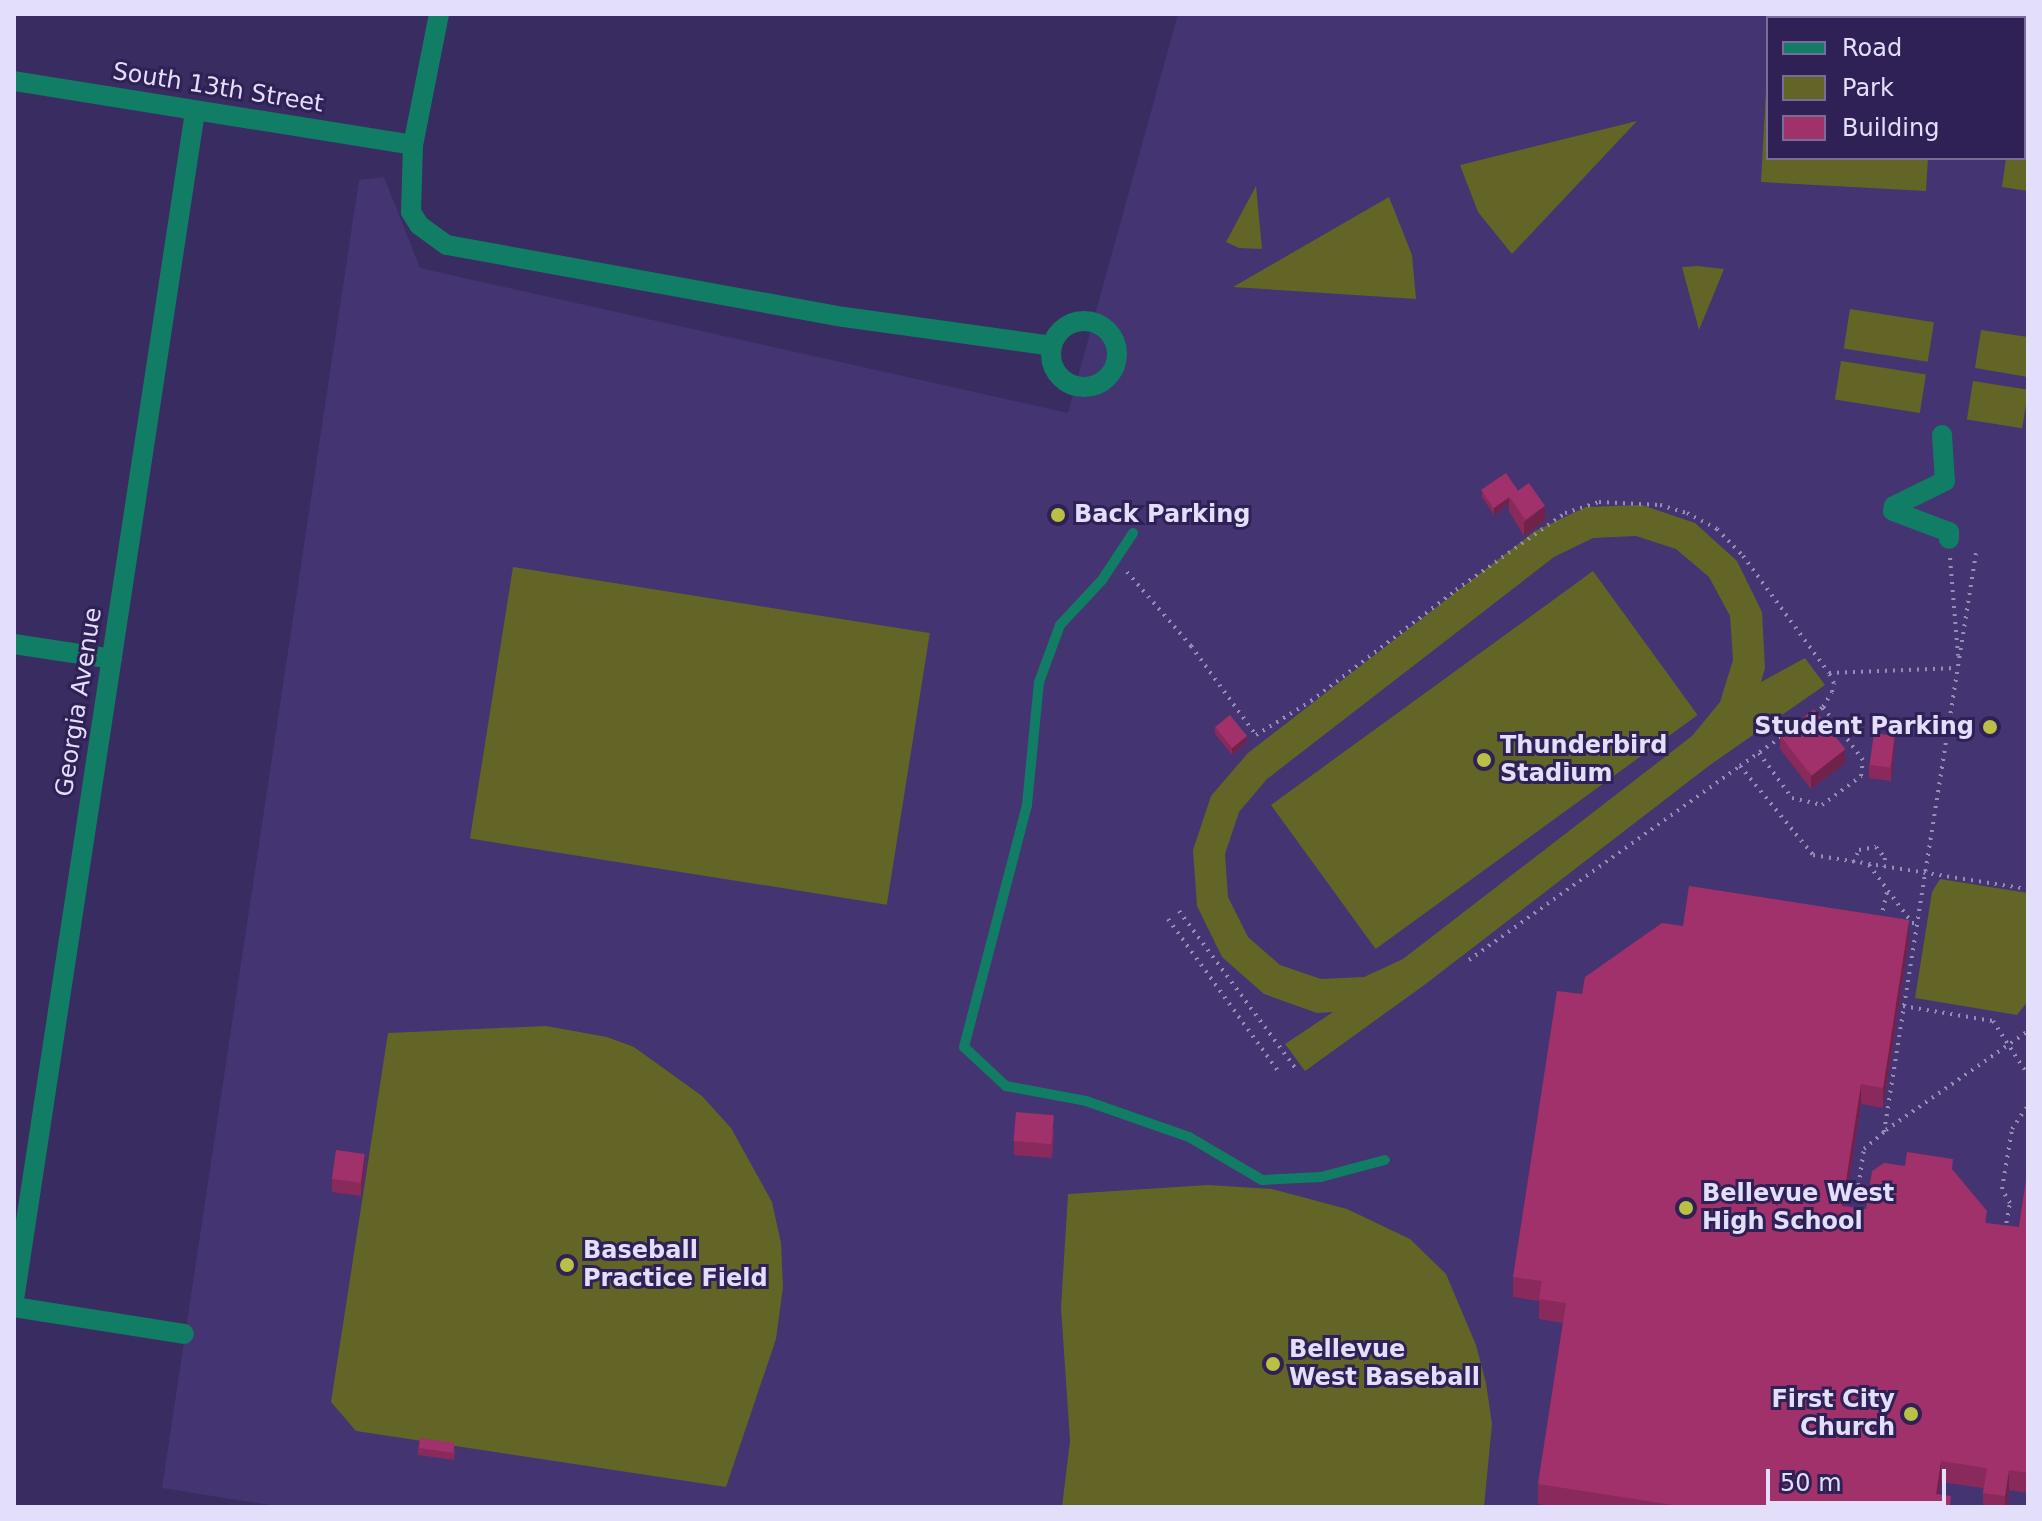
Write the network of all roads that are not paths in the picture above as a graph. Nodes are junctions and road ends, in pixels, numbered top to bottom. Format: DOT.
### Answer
graph roads {
  1 [pos="439,14"];
  2 [pos="14,81"];
  3 [pos="195,111"];
  4 [pos="413,145"];
  5 [pos="1052,346"];
  6 [pos="1942,435"];
  7 [pos="1133,533"];
  8 [pos="1949,539"];
  9 [pos="14,644"];
  10 [pos="112,659"];
  11 [pos="1385,1160"];
  12 [pos="14,1300"];
  13 [pos="14,1307"];
  14 [pos="184,1334"];
  1 -- 4 [label="street"];
  2 -- 3 [label="street, South 13th Street"];
  3 -- 4 [label="street, South 13th Street"];
  3 -- 10 [label="street, Georgia Avenue"];
  4 -- 5 [label="street"];
  6 -- 8 [label="street"];
  7 -- 11 [label="lane"];
  9 -- 10 [label="street"];
  10 -- 12 [label="street, Georgia Avenue"];
  13 -- 14 [label="street"];
}
